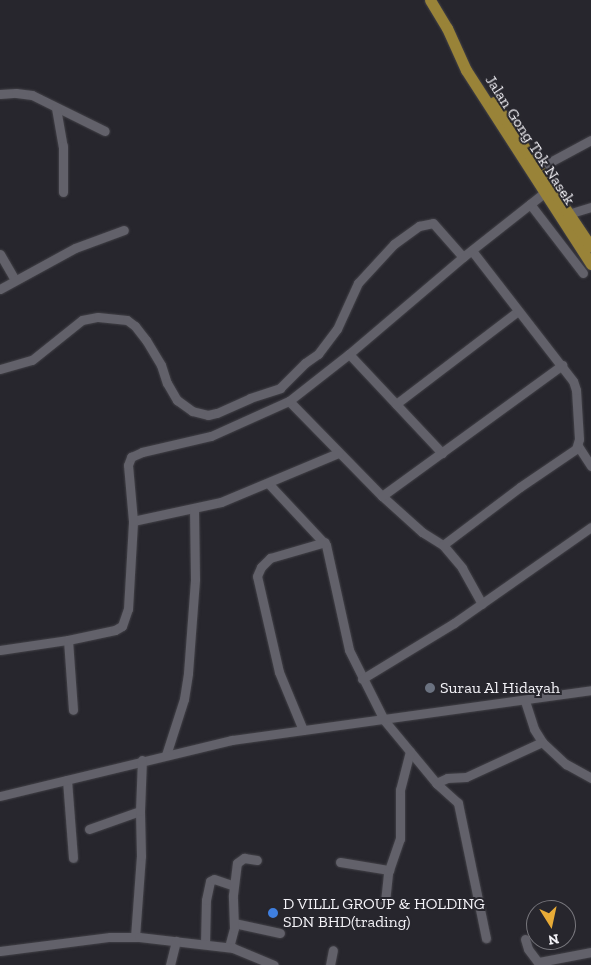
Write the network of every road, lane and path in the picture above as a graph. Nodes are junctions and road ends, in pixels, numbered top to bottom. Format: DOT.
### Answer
graph roads {
  1 [pos="430,0"];
  2 [pos="461,57"];
  3 [pos="0,94"];
  4 [pos="56,108"];
  5 [pos="105,131"];
  6 [pos="591,140"];
  7 [pos="542,173"];
  8 [pos="62,192"];
  9 [pos="544,192"];
  10 [pos="557,197"];
  11 [pos="530,204"];
  12 [pos="591,207"];
  13 [pos="568,214"];
  14 [pos="124,230"];
  15 [pos="591,247"];
  16 [pos="472,251"];
  17 [pos="0,254"];
  18 [pos="463,258"];
  19 [pos="591,264"];
  20 [pos="583,273"];
  21 [pos="15,280"];
  22 [pos="0,289"];
  23 [pos="518,311"];
  24 [pos="349,354"];
  25 [pos="562,365"];
  26 [pos="0,369"];
  27 [pos="289,401"];
  28 [pos="396,404"];
  29 [pos="578,446"];
  30 [pos="338,453"];
  31 [pos="442,453"];
  32 [pos="591,466"];
  33 [pos="268,483"];
  34 [pos="382,496"];
  35 [pos="194,509"];
  36 [pos="133,521"];
  37 [pos="591,527"];
  38 [pos="325,542"];
  39 [pos="443,545"];
  40 [pos="482,604"];
  41 [pos="68,640"];
  42 [pos="0,650"];
  43 [pos="362,679"];
  44 [pos="591,690"];
  45 [pos="525,701"];
  46 [pos="73,710"];
  47 [pos="384,720"];
  48 [pos="303,730"];
  49 [pos="542,742"];
  50 [pos="410,751"];
  51 [pos="166,755"];
  52 [pos="142,760"];
  53 [pos="591,778"];
  54 [pos="67,780"];
  55 [pos="436,783"];
  56 [pos="0,796"];
  57 [pos="140,811"];
  58 [pos="89,829"];
  59 [pos="72,858"];
  60 [pos="257,860"];
  61 [pos="340,862"];
  62 [pos="389,870"];
  63 [pos="234,886"];
  64 [pos="385,902"];
  65 [pos="234,924"];
  66 [pos="280,933"];
  67 [pos="135,937"];
  68 [pos="486,938"];
  69 [pos="525,939"];
  70 [pos="176,940"];
  71 [pos="206,944"];
  72 [pos="229,947"];
  73 [pos="333,950"];
  74 [pos="0,952"];
  75 [pos="591,952"];
  76 [pos="539,963"];
  77 [pos="170,965"];
  78 [pos="274,965"];
  79 [pos="330,965"];
  1 -- 2 [label="main road, Jalan Gong Tok Nasek"];
  2 -- 7 [label="main road, Jalan Gong Tok Nasek"];
  2 -- 9 [label="main road, Jalan Gong Tok Nasek"];
  3 -- 4 [label="street"];
  4 -- 5 [label="street"];
  4 -- 8 [label="street"];
  6 -- 7 [label="street"];
  7 -- 9 [label="main road"];
  7 -- 10 [label="main road, Jalan Gong Tok Nasek"];
  9 -- 10 [label="main road"];
  9 -- 11 [label="street"];
  9 -- 19 [label="main road, Jalan Gong Tok Nasek"];
  10 -- 13 [label="main road, Jalan Gong Tok Nasek"];
  11 -- 16 [label="street"];
  11 -- 20 [label="street"];
  12 -- 13 [label="street"];
  13 -- 15 [label="main road, Jalan Gong Tok Nasek"];
  14 -- 21 [label="street"];
  16 -- 18 [label="street"];
  16 -- 23 [label="street"];
  17 -- 21 [label="street"];
  18 -- 24 [label="street"];
  18 -- 26 [label="street"];
  21 -- 22 [label="street"];
  23 -- 25 [label="street"];
  23 -- 28 [label="street"];
  24 -- 27 [label="street"];
  24 -- 28 [label="street"];
  25 -- 29 [label="street"];
  25 -- 31 [label="street"];
  27 -- 30 [label="street"];
  27 -- 36 [label="street"];
  28 -- 31 [label="street"];
  29 -- 32 [label="street"];
  29 -- 39 [label="street"];
  30 -- 33 [label="street"];
  30 -- 34 [label="street"];
  31 -- 34 [label="street"];
  33 -- 35 [label="street"];
  33 -- 38 [label="street"];
  34 -- 39 [label="street"];
  35 -- 36 [label="street"];
  35 -- 51 [label="street"];
  36 -- 41 [label="street"];
  37 -- 40 [label="street"];
  38 -- 43 [label="street"];
  38 -- 48 [label="street"];
  39 -- 40 [label="street"];
  40 -- 43 [label="street"];
  41 -- 42 [label="street"];
  41 -- 46 [label="street"];
  43 -- 47 [label="street"];
  44 -- 45 [label="street"];
  45 -- 47 [label="street"];
  45 -- 49 [label="street"];
  47 -- 48 [label="street"];
  47 -- 50 [label="street"];
  48 -- 51 [label="street"];
  49 -- 53 [label="street"];
  49 -- 55 [label="street"];
  50 -- 55 [label="street"];
  50 -- 62 [label="street"];
  51 -- 52 [label="street"];
  52 -- 54 [label="street"];
  52 -- 57 [label="street"];
  54 -- 56 [label="street"];
  54 -- 59 [label="street"];
  55 -- 68 [label="street"];
  57 -- 58 [label="street"];
  57 -- 67 [label="street"];
  60 -- 63 [label="street"];
  61 -- 62 [label="street"];
  62 -- 64 [label="street"];
  63 -- 65 [label="street"];
  63 -- 71 [label="street"];
  65 -- 66 [label="street"];
  65 -- 72 [label="street"];
  67 -- 70 [label="street"];
  67 -- 74 [label="street"];
  69 -- 76 [label="street"];
  70 -- 71 [label="street"];
  70 -- 77 [label="street"];
  71 -- 72 [label="street"];
  72 -- 78 [label="street"];
  73 -- 79 [label="street"];
  75 -- 76 [label="street"];
}
